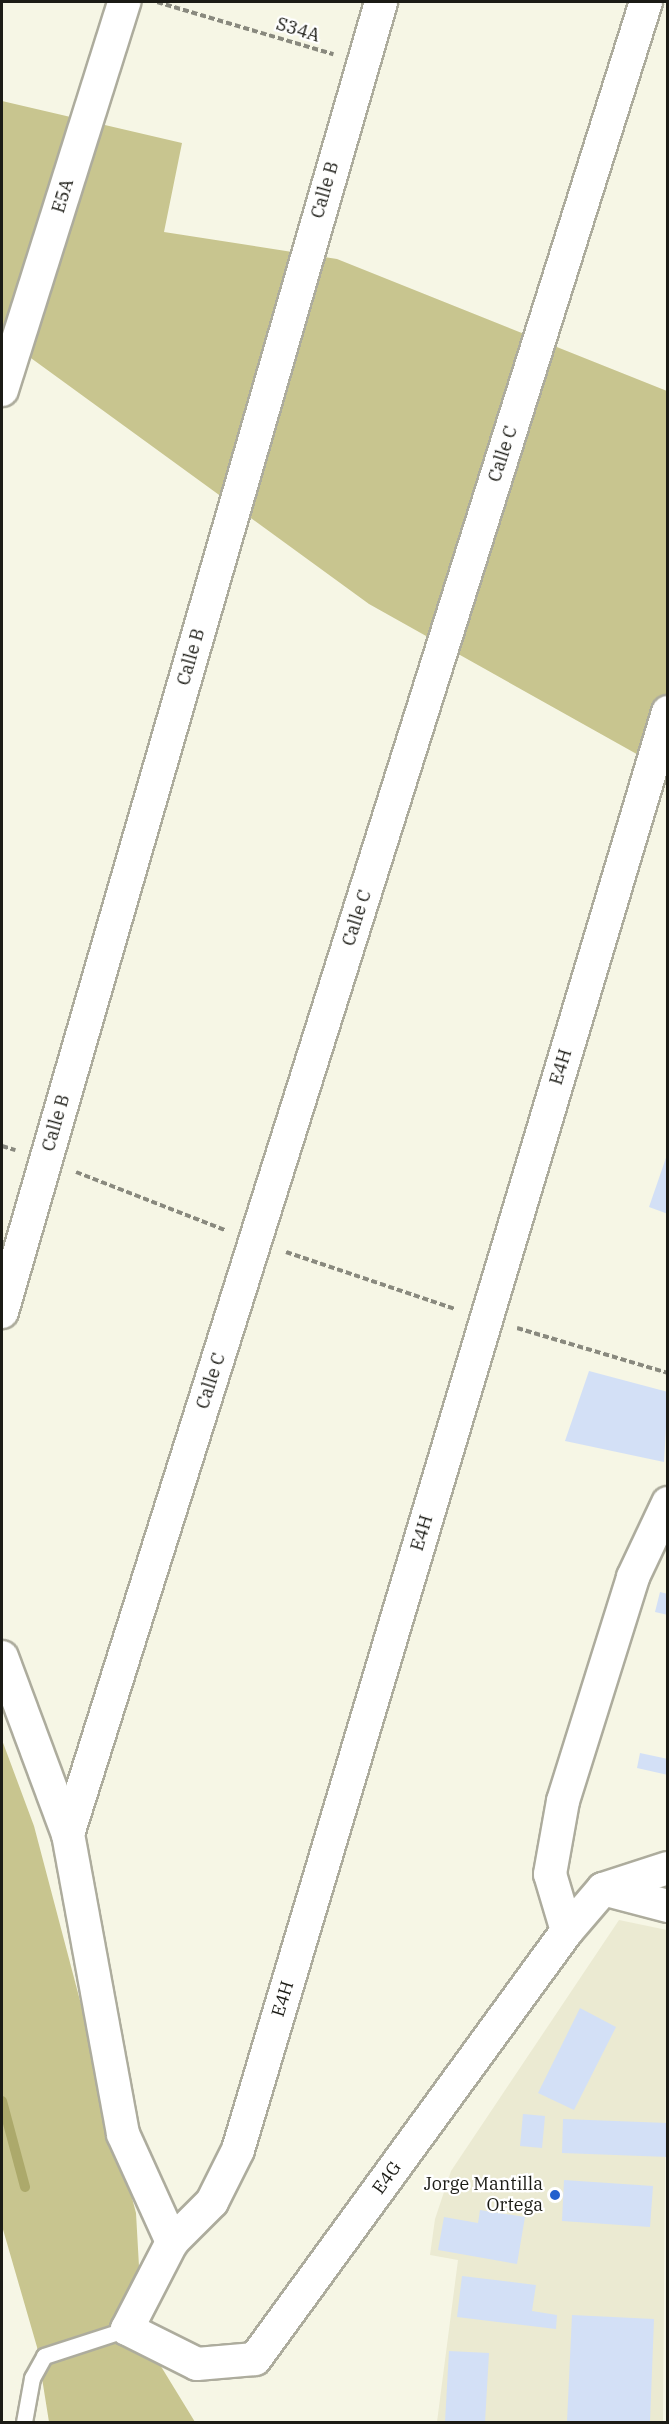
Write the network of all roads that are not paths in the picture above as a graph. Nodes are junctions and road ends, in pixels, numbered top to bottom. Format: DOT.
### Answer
graph roads {
  1 [pos="124,2"];
  2 [pos="381,2"];
  3 [pos="646,2"];
  4 [pos="2,390"];
  5 [pos="668,712"];
  6 [pos="2,1312"];
  7 [pos="668,1503"];
  8 [pos="2,1657"];
  9 [pos="68,1834"];
  10 [pos="668,1868"];
  11 [pos="603,1889"];
  12 [pos="668,1906"];
  13 [pos="567,1931"];
  14 [pos="172,2242"];
  15 [pos="127,2329"];
  16 [pos="24,2422"];
  1 -- 4 [label="street, E5A"];
  2 -- 6 [label="street, Calle B"];
  3 -- 9 [label="street, Calle C"];
  5 -- 14 [label="street, E4H"];
  7 -- 13 [label="street"];
  8 -- 9 [label="street"];
  9 -- 14 [label="street"];
  10 -- 11 [label="street"];
  11 -- 12 [label="street"];
  11 -- 13 [label="street, E4G"];
  13 -- 15 [label="street, E4G"];
  14 -- 15 [label="street, E4H"];
  15 -- 16 [label="lane"];
}
